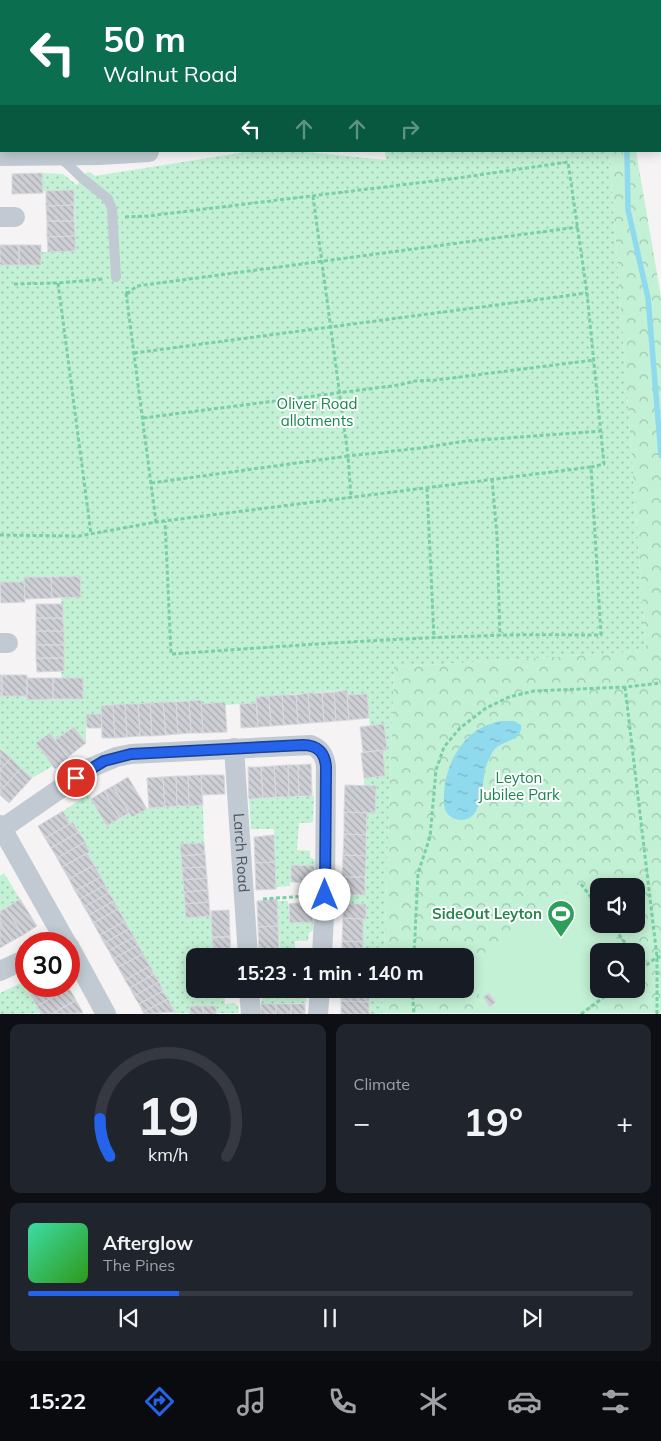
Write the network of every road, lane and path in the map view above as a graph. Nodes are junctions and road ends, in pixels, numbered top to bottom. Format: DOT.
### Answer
graph roads {
  1 [pos="149,152"];
  2 [pos="58,155"];
  3 [pos="0,156"];
  4 [pos="313,196"];
  5 [pos="124,217"];
  6 [pos="578,227"];
  7 [pos="323,262"];
  8 [pos="116,277"];
  9 [pos="58,283"];
  10 [pos="127,283"];
  11 [pos="14,284"];
  12 [pos="587,293"];
  13 [pos="127,295"];
  14 [pos="330,328"];
  15 [pos="134,354"];
  16 [pos="594,360"];
  17 [pos="338,394"];
  18 [pos="143,418"];
  19 [pos="602,430"];
  20 [pos="348,456"];
  21 [pos="591,466"];
  22 [pos="492,479"];
  23 [pos="151,483"];
  24 [pos="428,488"];
  25 [pos="351,497"];
  26 [pos="165,521"];
  27 [pos="156,522"];
  28 [pos="0,534"];
  29 [pos="91,534"];
  30 [pos="500,636"];
  31 [pos="434,638"];
  32 [pos="661,683"];
  33 [pos="624,688"];
  34 [pos="234,748"];
  35 [pos="1,826"];
  36 [pos="581,884"];
  37 [pos="325,895"];
  38 [pos="590,896"];
  39 [pos="245,900"];
  40 [pos="58,932"];
  41 [pos="248,948"];
  42 [pos="322,948"];
  43 [pos="414,948"];
  44 [pos="659,957"];
  45 [pos="15,964"];
  46 [pos="645,967"];
  47 [pos="0,970"];
  48 [pos="80,970"];
  49 [pos="250,998"];
  50 [pos="319,998"];
  51 [pos="413,998"];
  52 [pos="603,998"];
  53 [pos="106,1014"];
  54 [pos="251,1014"];
  55 [pos="318,1014"];
  56 [pos="414,1014"];
  57 [pos="582,1014"];
  58 [pos="657,1014"];
  1 -- 2 [label="street"];
  2 -- 3 [label="street"];
  2 -- 8 [label="lane"];
  4 -- 5 [label="path"];
  4 -- 6 [label="path"];
  4 -- 7 [label="path"];
  6 -- 7 [label="path"];
  6 -- 12 [label="path"];
  7 -- 13 [label="path"];
  7 -- 14 [label="path"];
  8 -- 9 [label="path"];
  8 -- 13 [label="path"];
  9 -- 11 [label="path"];
  9 -- 29 [label="path"];
  10 -- 13 [label="path"];
  12 -- 14 [label="path"];
  12 -- 16 [label="path"];
  13 -- 15 [label="path"];
  14 -- 15 [label="path"];
  14 -- 17 [label="path"];
  15 -- 18 [label="path"];
  16 -- 17 [label="path"];
  16 -- 19 [label="path"];
  17 -- 18 [label="path"];
  17 -- 20 [label="path"];
  18 -- 23 [label="path"];
  19 -- 20 [label="path"];
  19 -- 21 [label="path"];
  20 -- 23 [label="path"];
  20 -- 25 [label="path"];
  21 -- 22 [label="path"];
  21 -- 30 [label="path"];
  22 -- 24 [label="path"];
  22 -- 30 [label="path"];
  23 -- 27 [label="path"];
  24 -- 25 [label="path"];
  24 -- 31 [label="path"];
  25 -- 26 [label="path"];
  26 -- 27 [label="path"];
  26 -- 31 [label="path"];
  27 -- 29 [label="path"];
  28 -- 29 [label="path"];
  30 -- 31 [label="path"];
  32 -- 33 [label="path"];
  33 -- 43 [label="path"];
  33 -- 44 [label="path"];
  34 -- 35 [label="street"];
  34 -- 37 [label="street"];
  34 -- 39 [label="street, Larch Road"];
  35 -- 40 [label="street"];
  36 -- 38 [label="path"];
  37 -- 39 [label="path"];
  37 -- 42 [label="street"];
  39 -- 41 [label="street, Larch Road"];
  44 -- 46 [label="path"];
  44 -- 58 [label="path"];
  45 -- 47 [label="street"];
  48 -- 53 [label="street"];
  49 -- 54 [label="street"];
  50 -- 55 [label="street"];
  51 -- 56 [label="path"];
  52 -- 57 [label="path"];
}
